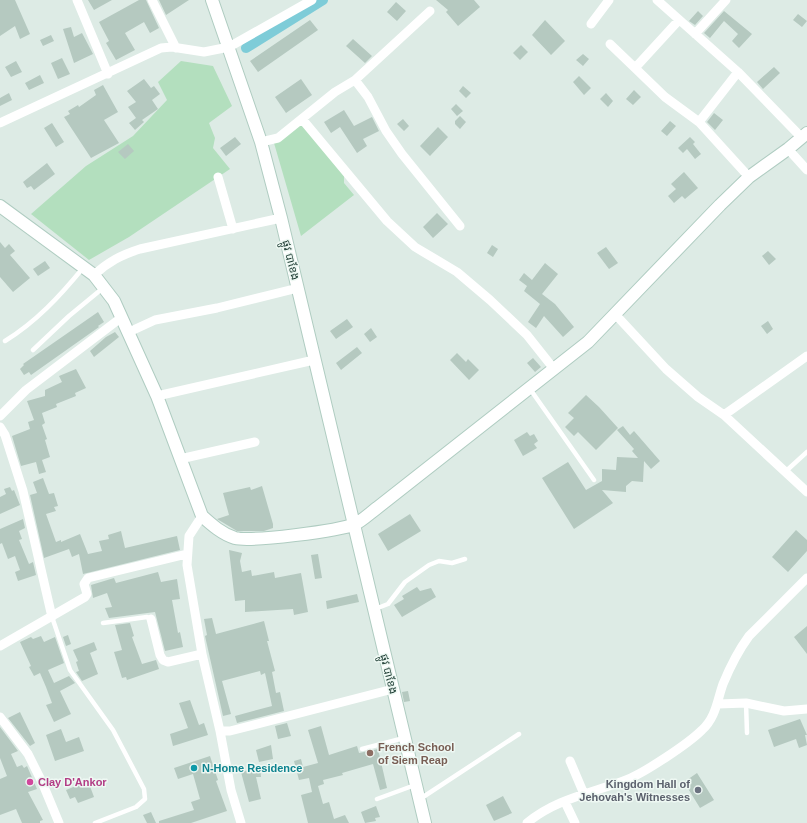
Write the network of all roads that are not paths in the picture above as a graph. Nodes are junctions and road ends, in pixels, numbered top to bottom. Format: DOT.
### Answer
graph roads {
  1 [pos="77,0"];
  2 [pos="152,0"];
  3 [pos="212,0"];
  4 [pos="312,0"];
  5 [pos="609,0"];
  6 [pos="657,0"];
  7 [pos="726,0"];
  8 [pos="430,11"];
  9 [pos="679,20"];
  10 [pos="591,24"];
  11 [pos="695,34"];
  12 [pos="610,44"];
  13 [pos="228,47"];
  14 [pos="176,48"];
  15 [pos="635,68"];
  16 [pos="738,72"];
  17 [pos="108,74"];
  18 [pos="355,80"];
  19 [pos="302,119"];
  20 [pos="698,122"];
  21 [pos="0,123"];
  22 [pos="804,135"];
  23 [pos="261,142"];
  24 [pos="788,149"];
  25 [pos="807,170"];
  26 [pos="218,177"];
  27 [pos="749,177"];
  28 [pos="0,206"];
  29 [pos="281,218"];
  30 [pos="460,226"];
  31 [pos="233,229"];
  32 [pos="84,266"];
  33 [pos="94,275"];
  34 [pos="104,287"];
  35 [pos="298,288"];
  36 [pos="615,314"];
  37 [pos="122,317"];
  38 [pos="129,332"];
  39 [pos="4,341"];
  40 [pos="33,350"];
  41 [pos="807,356"];
  42 [pos="314,360"];
  43 [pos="554,370"];
  44 [pos="530,389"];
  45 [pos="157,396"];
  46 [pos="724,415"];
  47 [pos="0,416"];
  48 [pos="0,427"];
  49 [pos="255,442"];
  50 [pos="807,452"];
  51 [pos="180,459"];
  52 [pos="785,472"];
  53 [pos="594,480"];
  54 [pos="807,492"];
  55 [pos="202,516"];
  56 [pos="355,524"];
  57 [pos="187,554"];
  58 [pos="465,559"];
  59 [pos="807,578"];
  60 [pos="374,609"];
  61 [pos="52,617"];
  62 [pos="151,619"];
  63 [pos="103,623"];
  64 [pos="0,646"];
  65 [pos="202,654"];
  66 [pos="393,689"];
  67 [pos="746,703"];
  68 [pos="718,704"];
  69 [pos="805,710"];
  70 [pos="0,717"];
  71 [pos="807,719"];
  72 [pos="220,731"];
  73 [pos="747,733"];
  74 [pos="519,734"];
  75 [pos="405,737"];
  76 [pos="362,749"];
  77 [pos="570,761"];
  78 [pos="416,784"];
  79 [pos="584,794"];
  80 [pos="377,799"];
  81 [pos="420,799"];
  82 [pos="565,802"];
  83 [pos="59,823"];
  84 [pos="95,823"];
  85 [pos="241,823"];
  86 [pos="425,823"];
  87 [pos="527,823"];
  88 [pos="575,823"];
  1 -- 17 [label="street"];
  2 -- 14 [label="street"];
  3 -- 13 [label="street, ផ្លូវ បាខែង"];
  4 -- 13 [label="street"];
  5 -- 10 [label="street"];
  6 -- 9 [label="street"];
  7 -- 11 [label="street"];
  8 -- 18 [label="street"];
  9 -- 11 [label="street"];
  9 -- 15 [label="street"];
  11 -- 16 [label="street"];
  12 -- 15 [label="street"];
  13 -- 14 [label="street"];
  13 -- 23 [label="street, ផ្លូវ បាខែង"];
  14 -- 17 [label="street"];
  15 -- 20 [label="street"];
  16 -- 20 [label="street"];
  16 -- 22 [label="street"];
  17 -- 21 [label="street"];
  18 -- 19 [label="street"];
  18 -- 30 [label="street"];
  19 -- 23 [label="street"];
  19 -- 43 [label="street"];
  20 -- 27 [label="street"];
  22 -- 24 [label="street"];
  23 -- 29 [label="street, ផ្លូវ បាខែង"];
  24 -- 25 [label="street"];
  24 -- 27 [label="street"];
  26 -- 31 [label="street"];
  27 -- 36 [label="street"];
  28 -- 32 [label="street"];
  29 -- 31 [label="street"];
  29 -- 35 [label="street, ផ្លូវ បាខែង"];
  31 -- 33 [label="street"];
  32 -- 33 [label="street"];
  32 -- 39 [label="lane"];
  33 -- 34 [label="street"];
  34 -- 37 [label="street"];
  34 -- 40 [label="lane"];
  35 -- 38 [label="street"];
  35 -- 42 [label="street, ផ្លូវ បាខែង"];
  36 -- 43 [label="street"];
  36 -- 46 [label="street"];
  37 -- 38 [label="street"];
  37 -- 47 [label="street"];
  38 -- 45 [label="street"];
  41 -- 46 [label="street"];
  42 -- 45 [label="street"];
  42 -- 56 [label="street, ផ្លូវ បាខែង"];
  43 -- 44 [label="street"];
  44 -- 53 [label="lane"];
  44 -- 56 [label="street"];
  45 -- 51 [label="street"];
  46 -- 52 [label="street"];
  48 -- 61 [label="street"];
  49 -- 51 [label="street"];
  50 -- 52 [label="lane"];
  51 -- 55 [label="street"];
  52 -- 54 [label="street"];
  55 -- 56 [label="street"];
  55 -- 57 [label="street"];
  56 -- 60 [label="street, ផ្លូវ បាខែង"];
  57 -- 61 [label="street"];
  57 -- 65 [label="street"];
  58 -- 60 [label="lane"];
  59 -- 68 [label="street"];
  60 -- 66 [label="street, ផ្លូវ បាខែង"];
  61 -- 64 [label="street"];
  61 -- 84 [label="lane"];
  62 -- 63 [label="lane"];
  62 -- 65 [label="street"];
  65 -- 72 [label="street"];
  66 -- 72 [label="street"];
  66 -- 75 [label="street, ផ្លូវ បាខែង"];
  67 -- 68 [label="street"];
  67 -- 69 [label="street"];
  67 -- 73 [label="lane"];
  68 -- 79 [label="street"];
  69 -- 71 [label="street"];
  70 -- 83 [label="street"];
  72 -- 85 [label="street"];
  74 -- 81 [label="lane"];
  75 -- 76 [label="lane"];
  75 -- 78 [label="street, ផ្លូវ បាខែង"];
  77 -- 79 [label="street"];
  78 -- 80 [label="lane"];
  78 -- 81 [label="street, ផ្លូវ បាខែង"];
  79 -- 82 [label="street"];
  81 -- 86 [label="street, ផ្លូវ បាខែង"];
  82 -- 87 [label="street"];
  82 -- 88 [label="street"];
}
